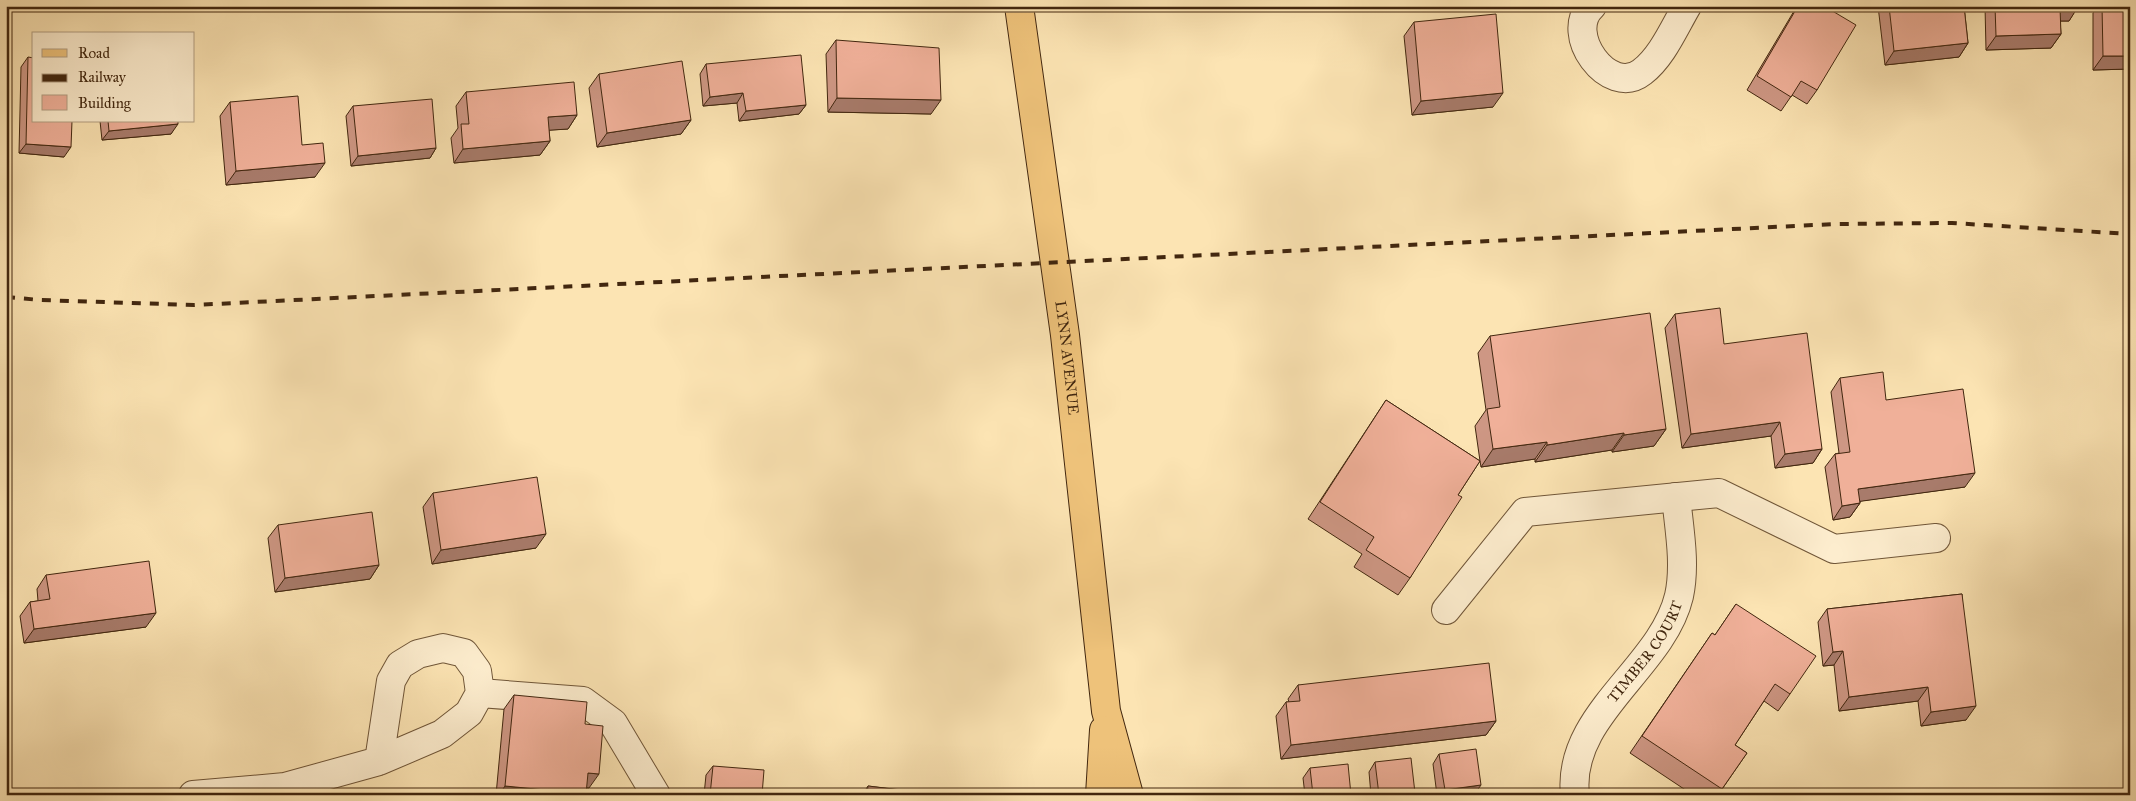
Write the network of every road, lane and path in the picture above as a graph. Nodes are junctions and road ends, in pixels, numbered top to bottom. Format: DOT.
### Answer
graph roads {
  1 [pos="1019,6"];
  2 [pos="1592,6"];
  3 [pos="1687,6"];
  4 [pos="1676,497"];
  5 [pos="1936,538"];
  6 [pos="1446,610"];
  7 [pos="480,693"];
  8 [pos="1106,712"];
  9 [pos="379,761"];
  10 [pos="193,795"];
  11 [pos="656,795"];
  12 [pos="1100,795"];
  13 [pos="1129,795"];
  14 [pos="1575,795"];
  1 -- 8 [label="main road, LYNN AVENUE"];
  2 -- 3 [label="street"];
  4 -- 5 [label="street"];
  4 -- 6 [label="street"];
  4 -- 14 [label="street, TIMBER COURT"];
  7 -- 9 [label="street"];
  7 -- 9 [label="street"];
  7 -- 11 [label="street"];
  8 -- 12 [label="main road, LYNN AVENUE"];
  8 -- 13 [label="main road, LYNN AVENUE"];
  9 -- 10 [label="street"];
}
